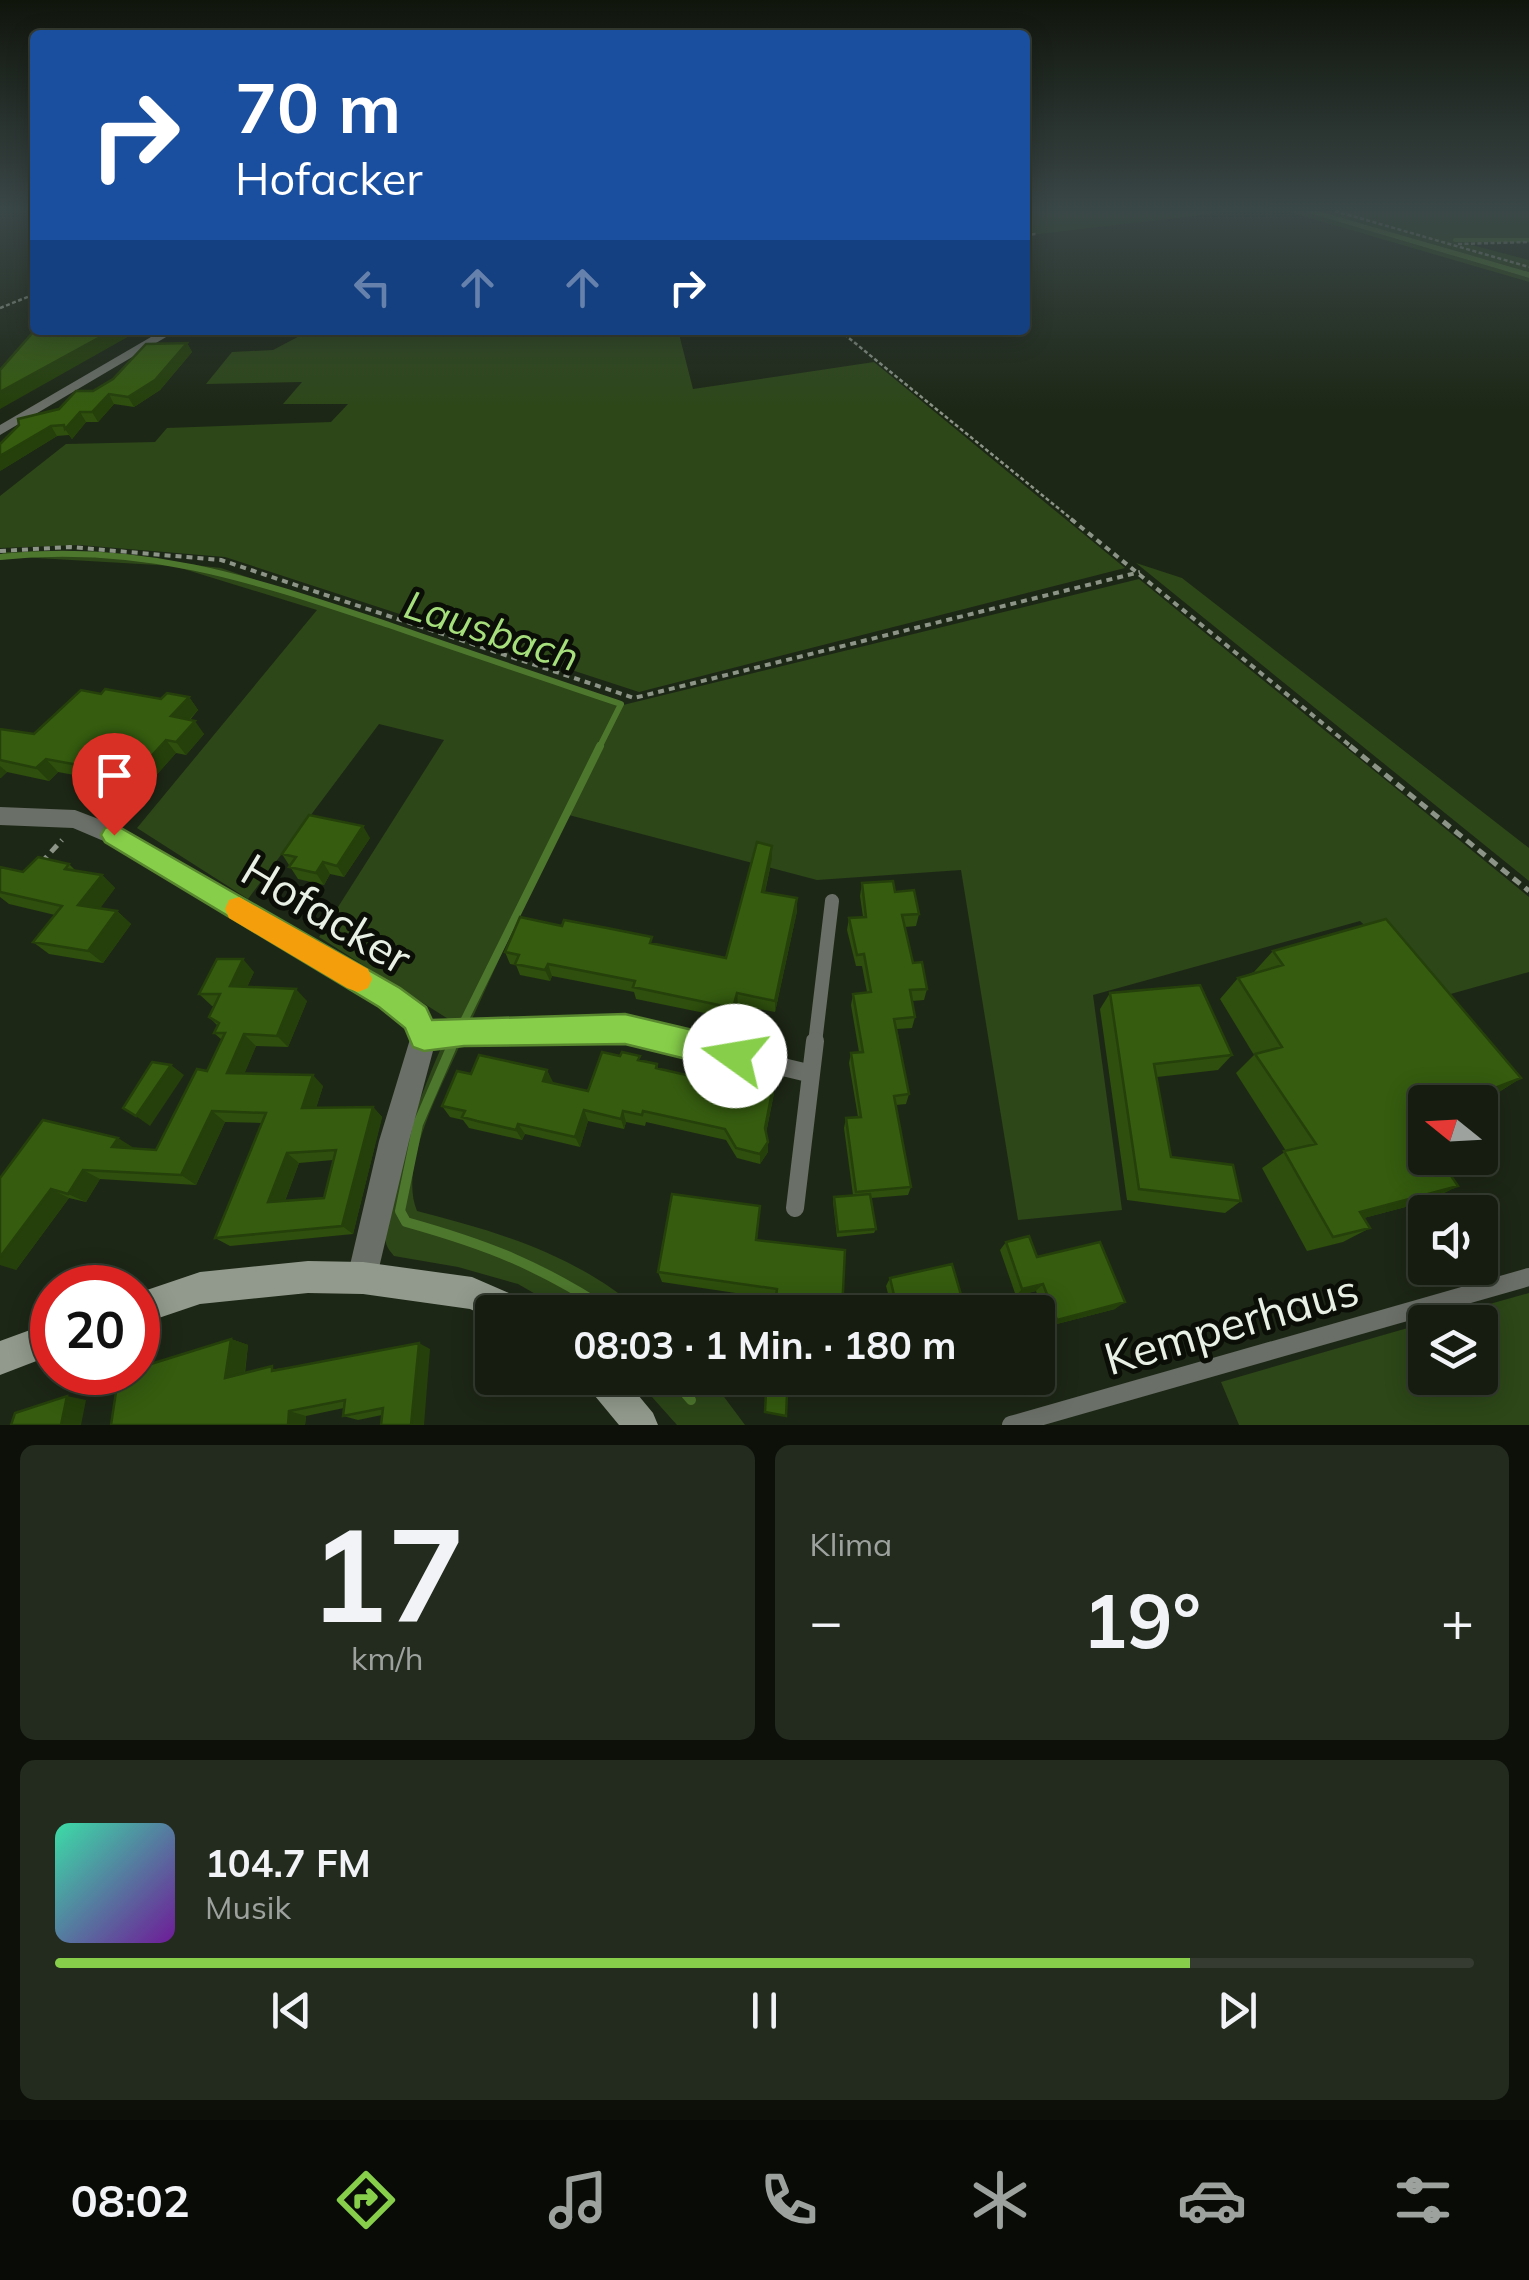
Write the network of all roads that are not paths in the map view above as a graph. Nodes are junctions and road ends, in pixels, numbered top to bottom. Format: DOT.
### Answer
graph roads {
  1 [pos="163,335"];
  2 [pos="0,431"];
  3 [pos="0,816"];
  4 [pos="832,900"];
  5 [pos="424,1036"];
  6 [pos="808,1074"];
  7 [pos="794,1208"];
  8 [pos="1529,1277"];
  9 [pos="363,1278"];
  10 [pos="476,1295"];
  11 [pos="160,1302"];
  12 [pos="30,1347"];
  13 [pos="0,1358"];
  14 [pos="616,1395"];
  15 [pos="641,1425"];
  16 [pos="1011,1425"];
  1 -- 2 [label="street"];
  3 -- 5 [label="street, Hofacker"];
  4 -- 6 [label="lane"];
  5 -- 6 [label="lane"];
  5 -- 9 [label="street"];
  6 -- 7 [label="lane"];
  8 -- 16 [label="lane, Kemperhaus"];
  9 -- 10 [label="street"];
  9 -- 11 [label="street"];
  12 -- 13 [label="street"];
  14 -- 15 [label="street"];
}
